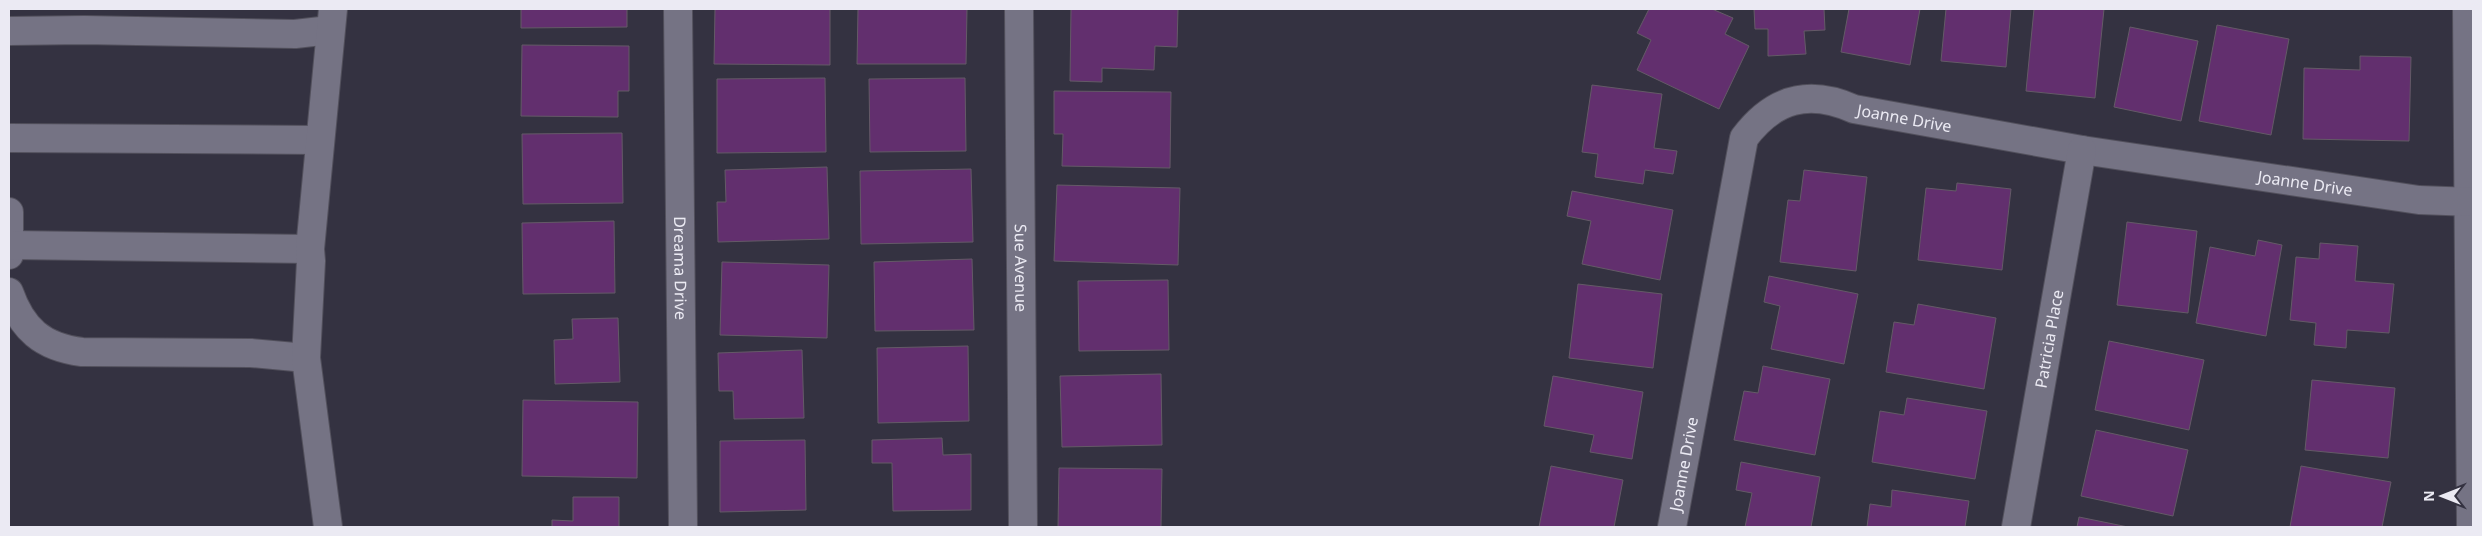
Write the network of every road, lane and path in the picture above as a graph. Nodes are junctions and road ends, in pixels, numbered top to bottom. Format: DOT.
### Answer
graph roads {
  1 [pos="678,9"];
  2 [pos="1019,9"];
  3 [pos="2467,9"];
  4 [pos="332,19"];
  5 [pos="9,31"];
  6 [pos="9,138"];
  7 [pos="319,140"];
  8 [pos="2082,150"];
  9 [pos="2472,202"];
  10 [pos="9,212"];
  11 [pos="310,249"];
  12 [pos="9,250"];
  13 [pos="9,292"];
  14 [pos="306,358"];
  15 [pos="328,527"];
  16 [pos="683,527"];
  17 [pos="1023,527"];
  18 [pos="1672,527"];
  19 [pos="2016,527"];
  20 [pos="2471,527"];
  1 -- 16 [label="street, Dreama Drive"];
  2 -- 17 [label="street, Sue Avenue"];
  3 -- 9 [label="street"];
  4 -- 5 [label="street"];
  4 -- 7 [label="street"];
  6 -- 7 [label="street"];
  7 -- 11 [label="street"];
  8 -- 9 [label="street, Joanne Drive"];
  8 -- 18 [label="street, Joanne Drive"];
  8 -- 19 [label="street, Patricia Place"];
  9 -- 20 [label="street"];
  10 -- 12 [label="street"];
  11 -- 12 [label="street"];
  11 -- 14 [label="street"];
  13 -- 14 [label="street"];
  14 -- 15 [label="street"];
}
